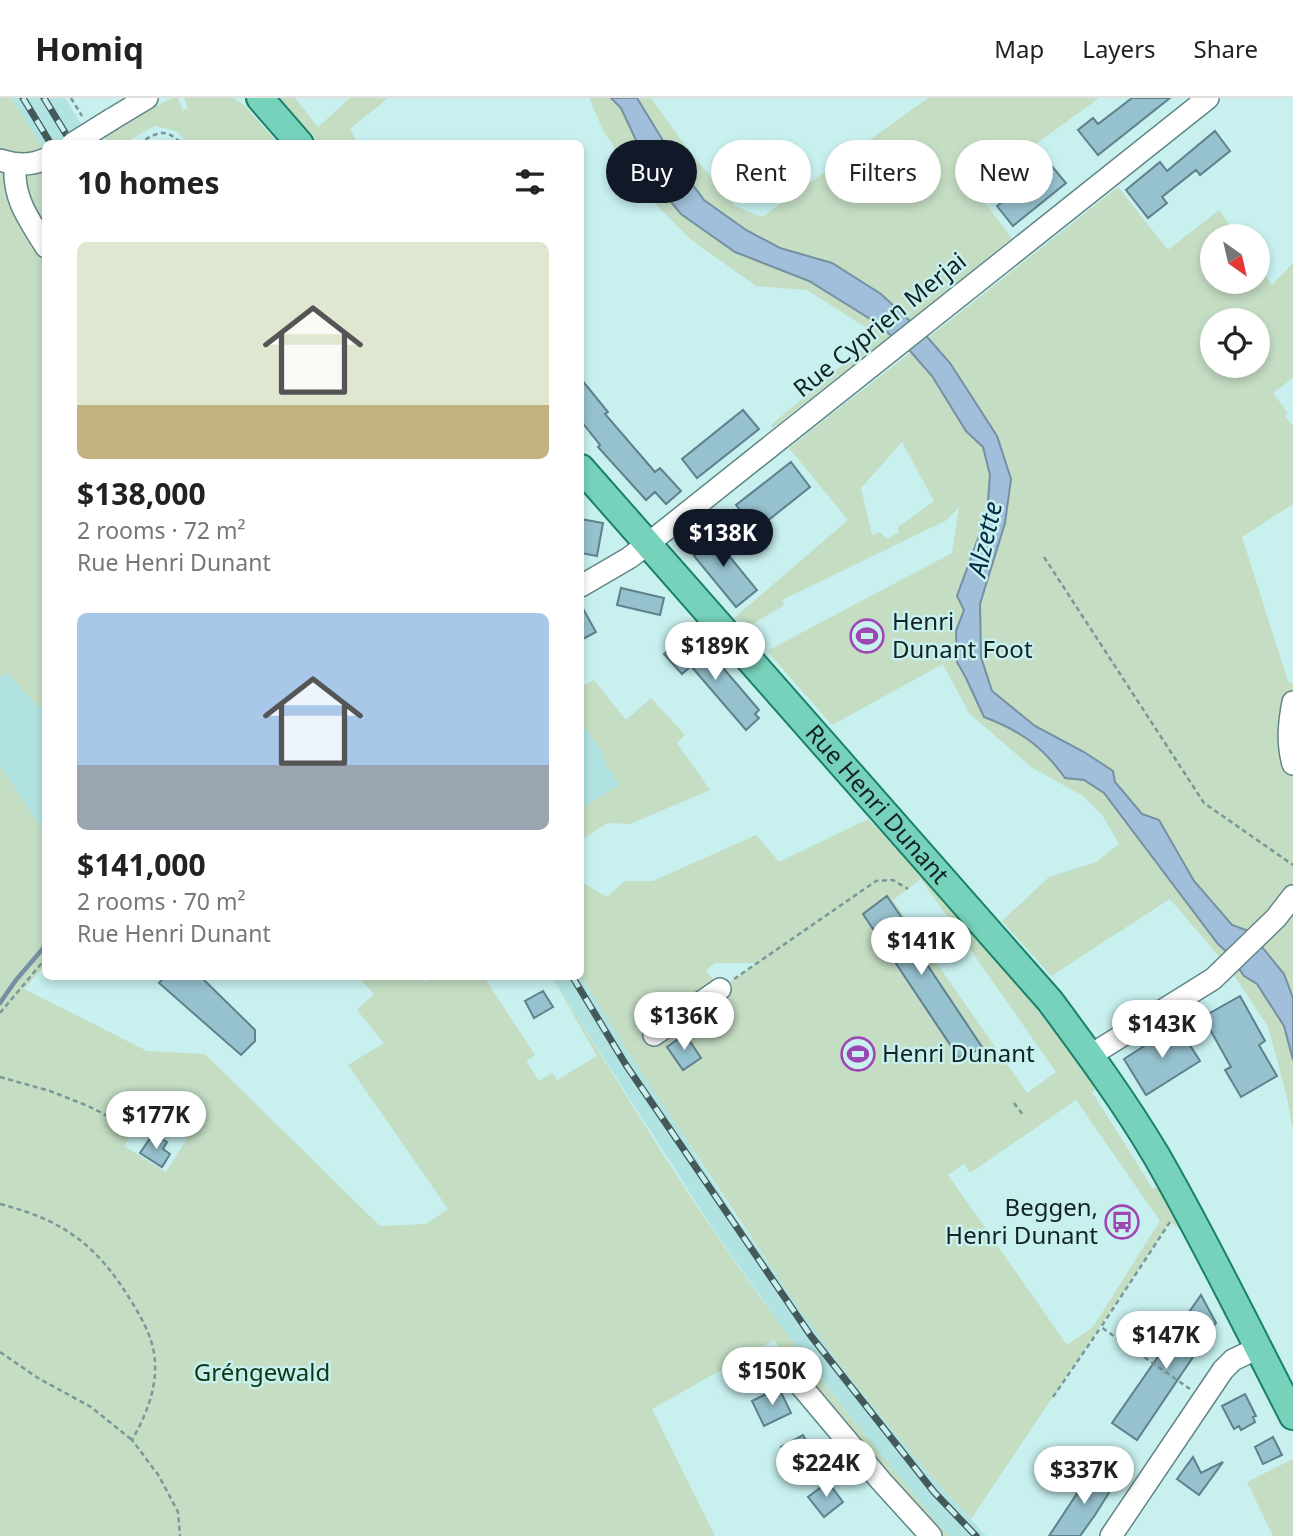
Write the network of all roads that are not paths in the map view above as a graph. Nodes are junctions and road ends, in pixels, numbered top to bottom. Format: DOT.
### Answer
graph roads {
  1 [pos="147,98"];
  2 [pos="260,98"];
  3 [pos="1208,98"];
  4 [pos="78,140"];
  5 [pos="297,140"];
  6 [pos="42,161"];
  7 [pos="8,162"];
  8 [pos="42,240"];
  9 [pos="584,471"];
  10 [pos="649,543"];
  11 [pos="584,584"];
  12 [pos="1293,702"];
  13 [pos="1293,764"];
  14 [pos="1293,896"];
  15 [pos="720,989"];
  16 [pos="654,1035"];
  17 [pos="1091,1055"];
  18 [pos="1258,1348"];
  19 [pos="786,1367"];
  20 [pos="1293,1416"];
  21 [pos="931,1536"];
  22 [pos="1111,1536"];
  1 -- 4 [label="street, bridge"];
  2 -- 5 [label="main road"];
  3 -- 10 [label="street, Rue Cyprien Merjai"];
  6 -- 7 [label="street"];
  7 -- 8 [label="street"];
  9 -- 10 [label="main road, Rue Henri Dunant"];
  10 -- 11 [label="street, Rue Cyprien Merjai"];
  10 -- 17 [label="main road, Rue Henri Dunant"];
  12 -- 13 [label="street"];
  14 -- 17 [label="street"];
  15 -- 16 [label="street"];
  17 -- 18 [label="main road, Rue Henri Dunant"];
  18 -- 20 [label="main road, Rue Henri Dunant"];
  18 -- 22 [label="street"];
  19 -- 21 [label="street"];
}
